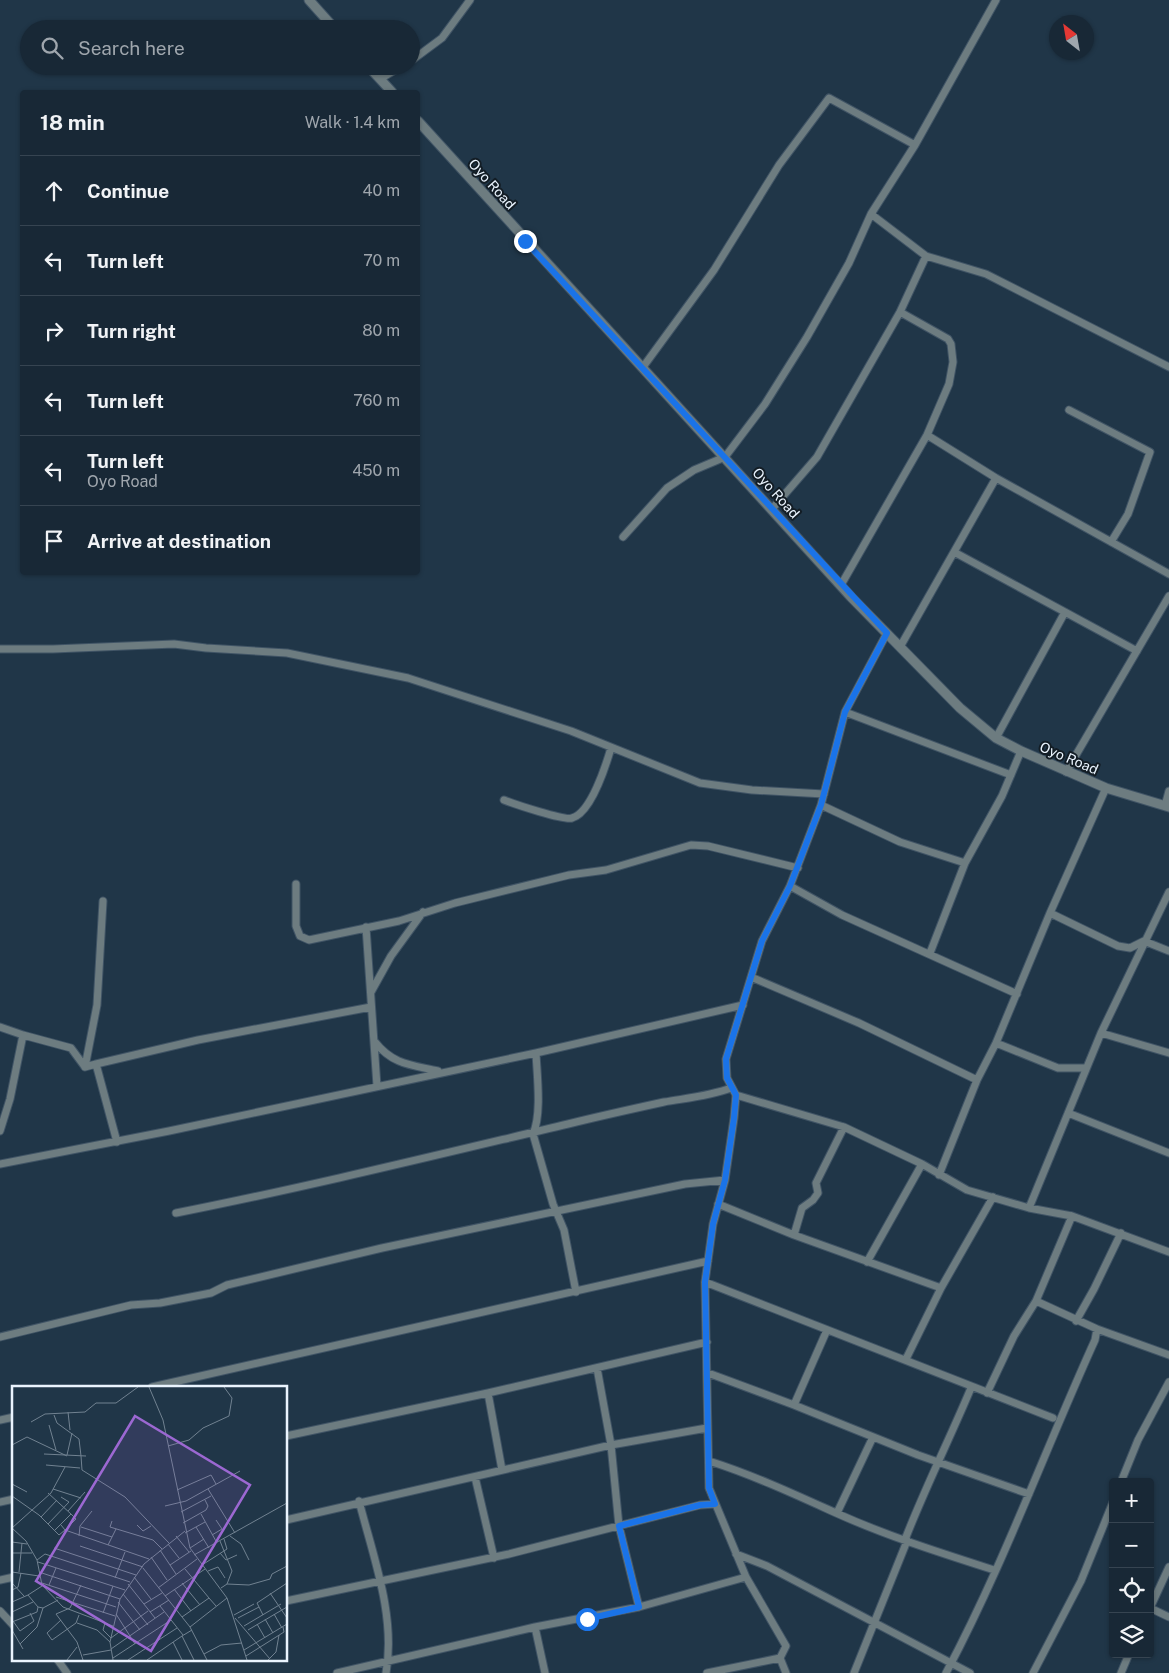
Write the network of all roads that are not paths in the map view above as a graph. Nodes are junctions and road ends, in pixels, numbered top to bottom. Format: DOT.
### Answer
graph roads {
  1 [pos="309,0"];
  2 [pos="470,0"];
  3 [pos="996,0"];
  4 [pos="327,20"];
  5 [pos="420,54"];
  6 [pos="376,75"];
  7 [pos="387,75"];
  8 [pos="380,79"];
  9 [pos="390,90"];
  10 [pos="420,123"];
  11 [pos="915,146"];
  12 [pos="872,214"];
  13 [pos="926,256"];
  14 [pos="900,312"];
  15 [pos="643,367"];
  16 [pos="1169,367"];
  17 [pos="1069,410"];
  18 [pos="927,434"];
  19 [pos="725,457"];
  20 [pos="996,478"];
  21 [pos="772,509"];
  22 [pos="623,536"];
  23 [pos="1111,542"];
  24 [pos="954,552"];
  25 [pos="1169,574"];
  26 [pos="841,585"];
  27 [pos="1169,596"];
  28 [pos="1065,612"];
  29 [pos="887,633"];
  30 [pos="900,647"];
  31 [pos="0,649"];
  32 [pos="1137,651"];
  33 [pos="845,712"];
  34 [pos="996,738"];
  35 [pos="611,748"];
  36 [pos="1021,752"];
  37 [pos="1066,772"];
  38 [pos="1011,775"];
  39 [pos="1106,788"];
  40 [pos="1169,791"];
  41 [pos="824,794"];
  42 [pos="504,800"];
  43 [pos="821,805"];
  44 [pos="1167,807"];
  45 [pos="965,863"];
  46 [pos="798,868"];
  47 [pos="296,884"];
  48 [pos="790,886"];
  49 [pos="1169,892"];
  50 [pos="103,901"];
  51 [pos="424,912"];
  52 [pos="1050,913"];
  53 [pos="366,928"];
  54 [pos="1144,941"];
  55 [pos="1169,951"];
  56 [pos="930,954"];
  57 [pos="751,977"];
  58 [pos="370,993"];
  59 [pos="1017,994"];
  60 [pos="743,1005"];
  61 [pos="371,1007"];
  62 [pos="0,1027"];
  63 [pos="1101,1033"];
  64 [pos="23,1035"];
  65 [pos="375,1042"];
  66 [pos="996,1044"];
  67 [pos="536,1053"];
  68 [pos="1169,1053"];
  69 [pos="96,1064"];
  70 [pos="85,1067"];
  71 [pos="1086,1068"];
  72 [pos="441,1072"];
  73 [pos="977,1080"];
  74 [pos="377,1086"];
  75 [pos="731,1088"];
  76 [pos="736,1095"];
  77 [pos="1068,1113"];
  78 [pos="844,1126"];
  79 [pos="0,1131"];
  80 [pos="533,1134"];
  81 [pos="116,1142"];
  82 [pos="1169,1153"];
  83 [pos="0,1164"];
  84 [pos="922,1164"];
  85 [pos="939,1174"];
  86 [pos="725,1180"];
  87 [pos="993,1197"];
  88 [pos="718,1204"];
  89 [pos="1029,1208"];
  90 [pos="558,1212"];
  91 [pos="176,1213"];
  92 [pos="1072,1216"];
  93 [pos="1122,1232"];
  94 [pos="794,1235"];
  95 [pos="1169,1252"];
  96 [pos="708,1261"];
  97 [pos="867,1262"];
  98 [pos="705,1282"];
  99 [pos="941,1288"];
  100 [pos="576,1292"];
  101 [pos="1036,1301"];
  102 [pos="1076,1321"];
  103 [pos="1097,1329"];
  104 [pos="827,1330"];
  105 [pos="0,1337"];
  106 [pos="707,1342"];
  107 [pos="1169,1355"];
  108 [pos="906,1359"];
  109 [pos="597,1368"];
  110 [pos="708,1373"];
  111 [pos="1169,1382"];
  112 [pos="156,1386"];
  113 [pos="971,1388"];
  114 [pos="488,1393"];
  115 [pos="987,1394"];
  116 [pos="794,1405"];
  117 [pos="1062,1412"];
  118 [pos="1053,1418"];
  119 [pos="707,1428"];
  120 [pos="1056,1428"];
  121 [pos="288,1436"];
  122 [pos="874,1437"];
  123 [pos="610,1445"];
  124 [pos="709,1461"];
  125 [pos="940,1462"];
  126 [pos="502,1470"];
  127 [pos="475,1477"];
  128 [pos="1123,1478"];
  129 [pos="1029,1494"];
  130 [pos="359,1502"];
  131 [pos="715,1504"];
  132 [pos="1109,1512"];
  133 [pos="837,1513"];
  134 [pos="288,1520"];
  135 [pos="619,1526"];
  136 [pos="907,1542"];
  137 [pos="736,1554"];
  138 [pos="494,1558"];
  139 [pos="1169,1568"];
  140 [pos="994,1570"];
  141 [pos="746,1577"];
  142 [pos="379,1582"];
  143 [pos="1154,1600"];
  144 [pos="288,1601"];
  145 [pos="639,1607"];
  146 [pos="1154,1610"];
  147 [pos="1,1614"];
  148 [pos="1169,1617"];
  149 [pos="875,1622"];
  150 [pos="12,1624"];
  151 [pos="535,1627"];
  152 [pos="780,1658"];
  153 [pos="1128,1658"];
  154 [pos="58,1660"];
  155 [pos="388,1662"];
  156 [pos="952,1662"];
  157 [pos="67,1673"];
  158 [pos="337,1673"];
  159 [pos="386,1673"];
  160 [pos="545,1673"];
  161 [pos="707,1673"];
  162 [pos="786,1673"];
  163 [pos="854,1673"];
  164 [pos="946,1673"];
  165 [pos="970,1673"];
  166 [pos="1033,1673"];
  167 [pos="1121,1673"];
  1 -- 4 [label="street"];
  2 -- 5 [label="street"];
  3 -- 11 [label="street"];
  6 -- 8 [label="street"];
  7 -- 8 [label="street"];
  8 -- 9 [label="street"];
  10 -- 15 [label="street, Oyo Road"];
  11 -- 12 [label="street"];
  11 -- 15 [label="street"];
  12 -- 13 [label="street"];
  12 -- 19 [label="street"];
  13 -- 14 [label="street"];
  13 -- 16 [label="street"];
  14 -- 18 [label="street"];
  14 -- 21 [label="street"];
  15 -- 19 [label="street, Oyo Road"];
  17 -- 23 [label="street"];
  18 -- 20 [label="street"];
  18 -- 26 [label="street"];
  19 -- 21 [label="street, Oyo Road"];
  19 -- 22 [label="street"];
  20 -- 23 [label="street"];
  20 -- 24 [label="street"];
  21 -- 26 [label="street, Oyo Road"];
  23 -- 25 [label="street"];
  24 -- 28 [label="street"];
  24 -- 30 [label="street"];
  26 -- 29 [label="street, Oyo Road"];
  27 -- 32 [label="street"];
  28 -- 32 [label="street"];
  28 -- 34 [label="street"];
  29 -- 30 [label="street, Oyo Road"];
  29 -- 33 [label="street"];
  30 -- 34 [label="street, Oyo Road"];
  31 -- 35 [label="street"];
  32 -- 37 [label="street"];
  33 -- 38 [label="street"];
  33 -- 41 [label="street"];
  34 -- 36 [label="street, Oyo Road"];
  35 -- 41 [label="street"];
  35 -- 42 [label="street"];
  36 -- 37 [label="street, Oyo Road"];
  36 -- 38 [label="street"];
  37 -- 39 [label="street, Oyo Road"];
  38 -- 45 [label="street"];
  39 -- 44 [label="street, Oyo Road"];
  39 -- 52 [label="street"];
  40 -- 44 [label="street"];
  41 -- 43 [label="street"];
  43 -- 45 [label="street"];
  43 -- 46 [label="street"];
  45 -- 56 [label="street"];
  46 -- 48 [label="street"];
  46 -- 51 [label="street"];
  47 -- 53 [label="street"];
  48 -- 56 [label="street"];
  48 -- 57 [label="street"];
  49 -- 54 [label="street"];
  50 -- 70 [label="street"];
  51 -- 53 [label="street"];
  51 -- 58 [label="street"];
  52 -- 54 [label="street"];
  52 -- 59 [label="street"];
  53 -- 58 [label="street"];
  54 -- 55 [label="street"];
  54 -- 63 [label="street"];
  56 -- 59 [label="street"];
  57 -- 60 [label="street"];
  57 -- 73 [label="street"];
  58 -- 61 [label="street"];
  59 -- 66 [label="street"];
  60 -- 67 [label="street"];
  60 -- 75 [label="street"];
  61 -- 65 [label="street"];
  61 -- 69 [label="street"];
  62 -- 64 [label="street"];
  63 -- 68 [label="street"];
  63 -- 71 [label="street"];
  64 -- 70 [label="street"];
  64 -- 79 [label="street"];
  65 -- 72 [label="street"];
  65 -- 74 [label="street"];
  66 -- 71 [label="street"];
  66 -- 73 [label="street"];
  67 -- 72 [label="street"];
  67 -- 80 [label="street"];
  69 -- 70 [label="street"];
  69 -- 81 [label="street"];
  71 -- 77 [label="street"];
  72 -- 74 [label="street"];
  73 -- 85 [label="street"];
  74 -- 81 [label="street"];
  75 -- 76 [label="street"];
  75 -- 80 [label="street"];
  76 -- 78 [label="street"];
  76 -- 86 [label="street"];
  77 -- 82 [label="street"];
  77 -- 89 [label="street"];
  78 -- 84 [label="street"];
  78 -- 94 [label="street"];
  80 -- 90 [label="street"];
  80 -- 91 [label="street"];
  81 -- 83 [label="street"];
  84 -- 85 [label="street"];
  84 -- 97 [label="street"];
  85 -- 87 [label="street"];
  86 -- 88 [label="street"];
  86 -- 90 [label="street"];
  87 -- 89 [label="street"];
  87 -- 99 [label="street"];
  88 -- 94 [label="street"];
  88 -- 96 [label="street"];
  89 -- 92 [label="street"];
  90 -- 100 [label="street"];
  90 -- 105 [label="street"];
  92 -- 93 [label="street"];
  92 -- 101 [label="street"];
  93 -- 95 [label="street"];
  93 -- 102 [label="street"];
  94 -- 97 [label="street"];
  96 -- 98 [label="street"];
  96 -- 100 [label="street"];
  97 -- 99 [label="street"];
  98 -- 104 [label="street"];
  98 -- 106 [label="street"];
  99 -- 108 [label="street"];
  100 -- 112 [label="street"];
  101 -- 102 [label="street"];
  101 -- 115 [label="street"];
  102 -- 103 [label="street"];
  103 -- 107 [label="street"];
  103 -- 117 [label="street"];
  104 -- 108 [label="street"];
  104 -- 116 [label="street"];
  106 -- 109 [label="street"];
  106 -- 110 [label="street"];
  108 -- 113 [label="street"];
  109 -- 114 [label="street"];
  109 -- 123 [label="street"];
  110 -- 116 [label="street"];
  110 -- 119 [label="street"];
  111 -- 128 [label="street"];
  113 -- 115 [label="street"];
  113 -- 125 [label="street"];
  114 -- 121 [label="street"];
  114 -- 126 [label="street"];
  115 -- 118 [label="street"];
  116 -- 122 [label="street"];
  117 -- 118 [label="street"];
  117 -- 120 [label="street"];
  118 -- 120 [label="street"];
  119 -- 123 [label="street"];
  119 -- 124 [label="street"];
  120 -- 129 [label="street"];
  122 -- 125 [label="street"];
  122 -- 133 [label="street"];
  123 -- 126 [label="street"];
  123 -- 135 [label="street"];
  124 -- 131 [label="street"];
  124 -- 133 [label="street"];
  125 -- 129 [label="street"];
  125 -- 136 [label="street"];
  126 -- 127 [label="street"];
  127 -- 130 [label="street"];
  127 -- 138 [label="street"];
  129 -- 140 [label="street"];
  130 -- 134 [label="street"];
  130 -- 142 [label="street"];
  131 -- 135 [label="street"];
  131 -- 137 [label="street"];
  132 -- 166 [label="street"];
  133 -- 136 [label="street"];
  135 -- 138 [label="street"];
  135 -- 145 [label="street"];
  136 -- 140 [label="street"];
  136 -- 149 [label="street"];
  137 -- 141 [label="street"];
  137 -- 149 [label="street"];
  138 -- 142 [label="street"];
  139 -- 143 [label="street"];
  140 -- 156 [label="street"];
  141 -- 145 [label="street"];
  141 -- 152 [label="street"];
  142 -- 144 [label="street"];
  142 -- 155 [label="street"];
  145 -- 151 [label="street"];
  146 -- 148 [label="street"];
  147 -- 150 [label="street"];
  149 -- 156 [label="street"];
  149 -- 163 [label="street"];
  151 -- 155 [label="street"];
  151 -- 160 [label="street"];
  152 -- 161 [label="street"];
  152 -- 162 [label="street"];
  153 -- 167 [label="street"];
  154 -- 157 [label="street"];
  155 -- 158 [label="street"];
  155 -- 159 [label="street"];
  156 -- 164 [label="street"];
  156 -- 165 [label="street"];
}
